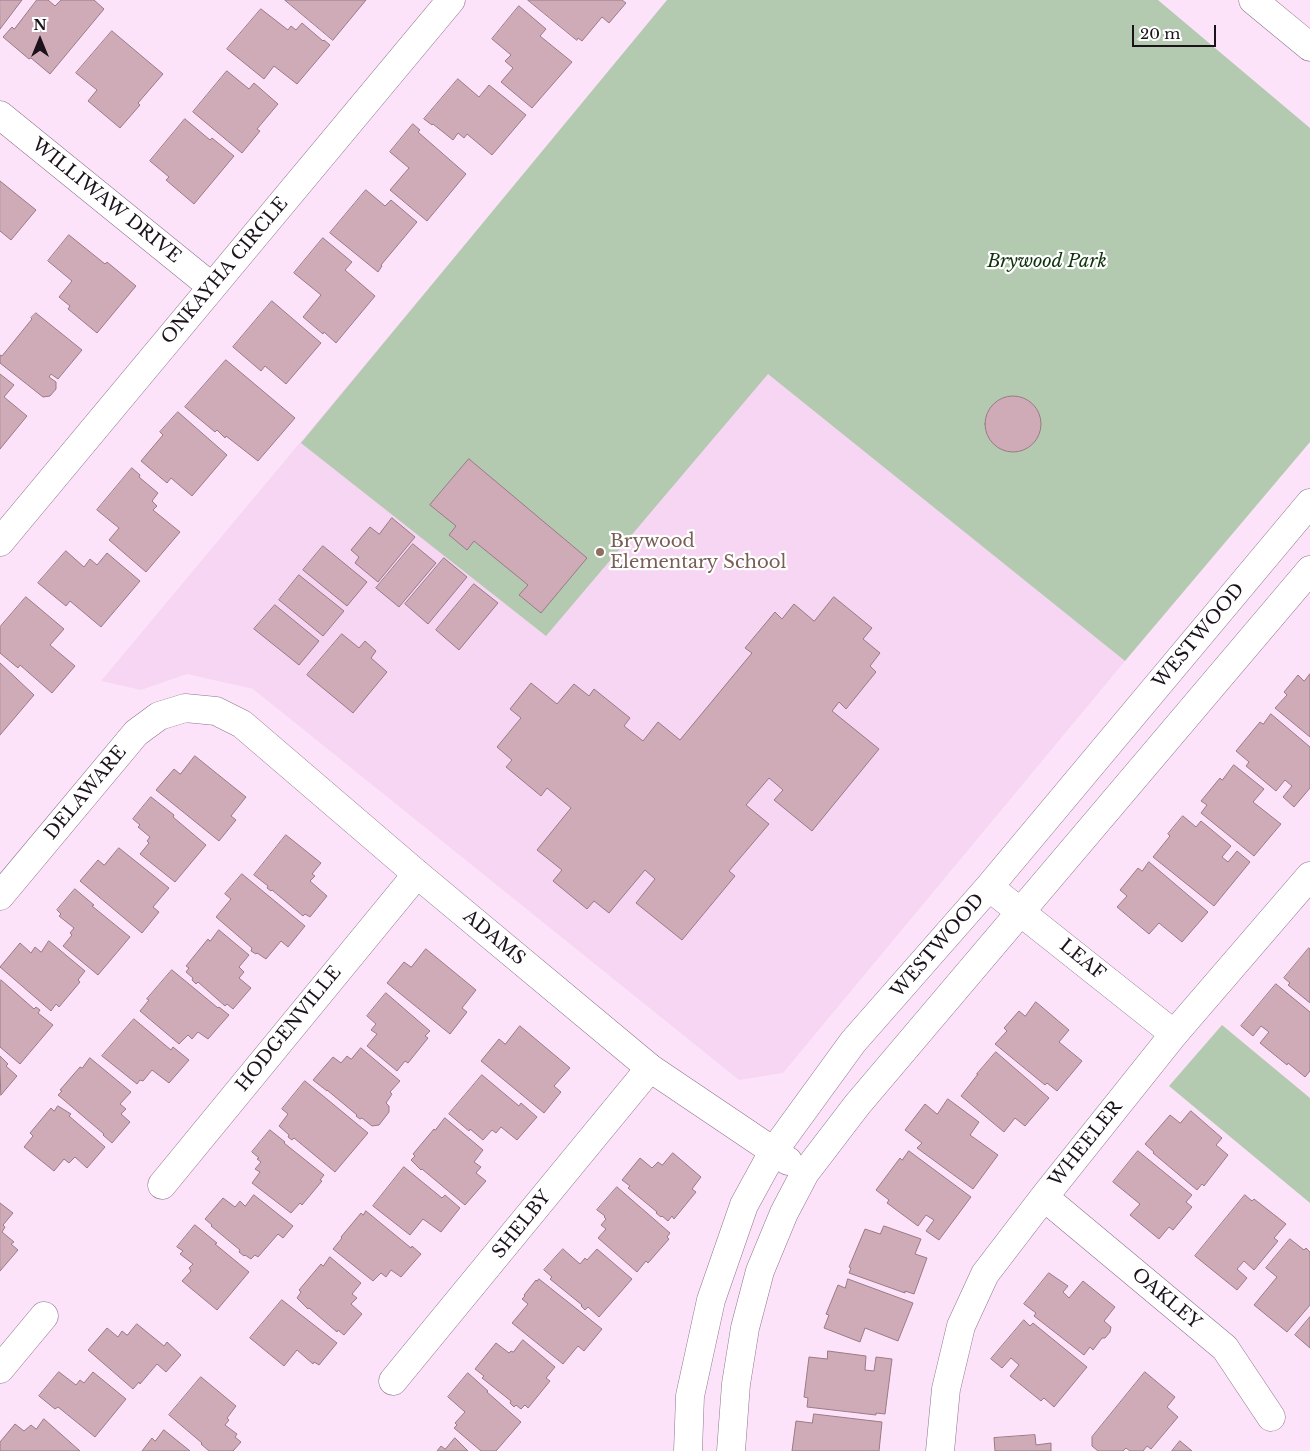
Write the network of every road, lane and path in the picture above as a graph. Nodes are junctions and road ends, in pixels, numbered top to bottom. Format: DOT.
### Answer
graph roads {
  1 [pos="451,0"];
  2 [pos="1253,0"];
  3 [pos="1310,47"];
  4 [pos="0,116"];
  5 [pos="212,287"];
  6 [pos="1310,503"];
  7 [pos="0,542"];
  8 [pos="1310,570"];
  9 [pos="185,708"];
  10 [pos="417,874"];
  11 [pos="1309,881"];
  12 [pos="989,887"];
  13 [pos="0,896"];
  14 [pos="1020,911"];
  15 [pos="1174,1034"];
  16 [pos="650,1068"];
  17 [pos="773,1152"];
  18 [pos="806,1173"];
  19 [pos="162,1185"];
  20 [pos="1044,1197"];
  21 [pos="44,1316"];
  22 [pos="0,1369"];
  23 [pos="393,1381"];
  24 [pos="1271,1417"];
  25 [pos="688,1451"];
  26 [pos="731,1451"];
  27 [pos="940,1451"];
  1 -- 5 [label="street, ONKAYHA CIRCLE"];
  2 -- 3 [label="street"];
  4 -- 5 [label="street, WILLIWAW DRIVE"];
  5 -- 7 [label="street, ONKAYHA CIRCLE"];
  6 -- 12 [label="street, WESTWOOD"];
  8 -- 14 [label="street"];
  9 -- 10 [label="street, ADAMS"];
  9 -- 13 [label="street, DELAWARE"];
  10 -- 16 [label="street, ADAMS"];
  10 -- 19 [label="street, HODGENVILLE"];
  11 -- 15 [label="street, WHEELER"];
  12 -- 14 [label="street, LEAF"];
  12 -- 17 [label="street, WESTWOOD"];
  14 -- 15 [label="street, LEAF"];
  14 -- 18 [label="street"];
  15 -- 20 [label="street, WHEELER"];
  16 -- 17 [label="street, ADAMS"];
  16 -- 23 [label="street, SHELBY"];
  17 -- 18 [label="street, ADAMS"];
  17 -- 25 [label="street, WESTWOOD"];
  18 -- 26 [label="street"];
  20 -- 24 [label="street, OAKLEY"];
  20 -- 27 [label="street, WHEELER"];
  21 -- 22 [label="street"];
}
